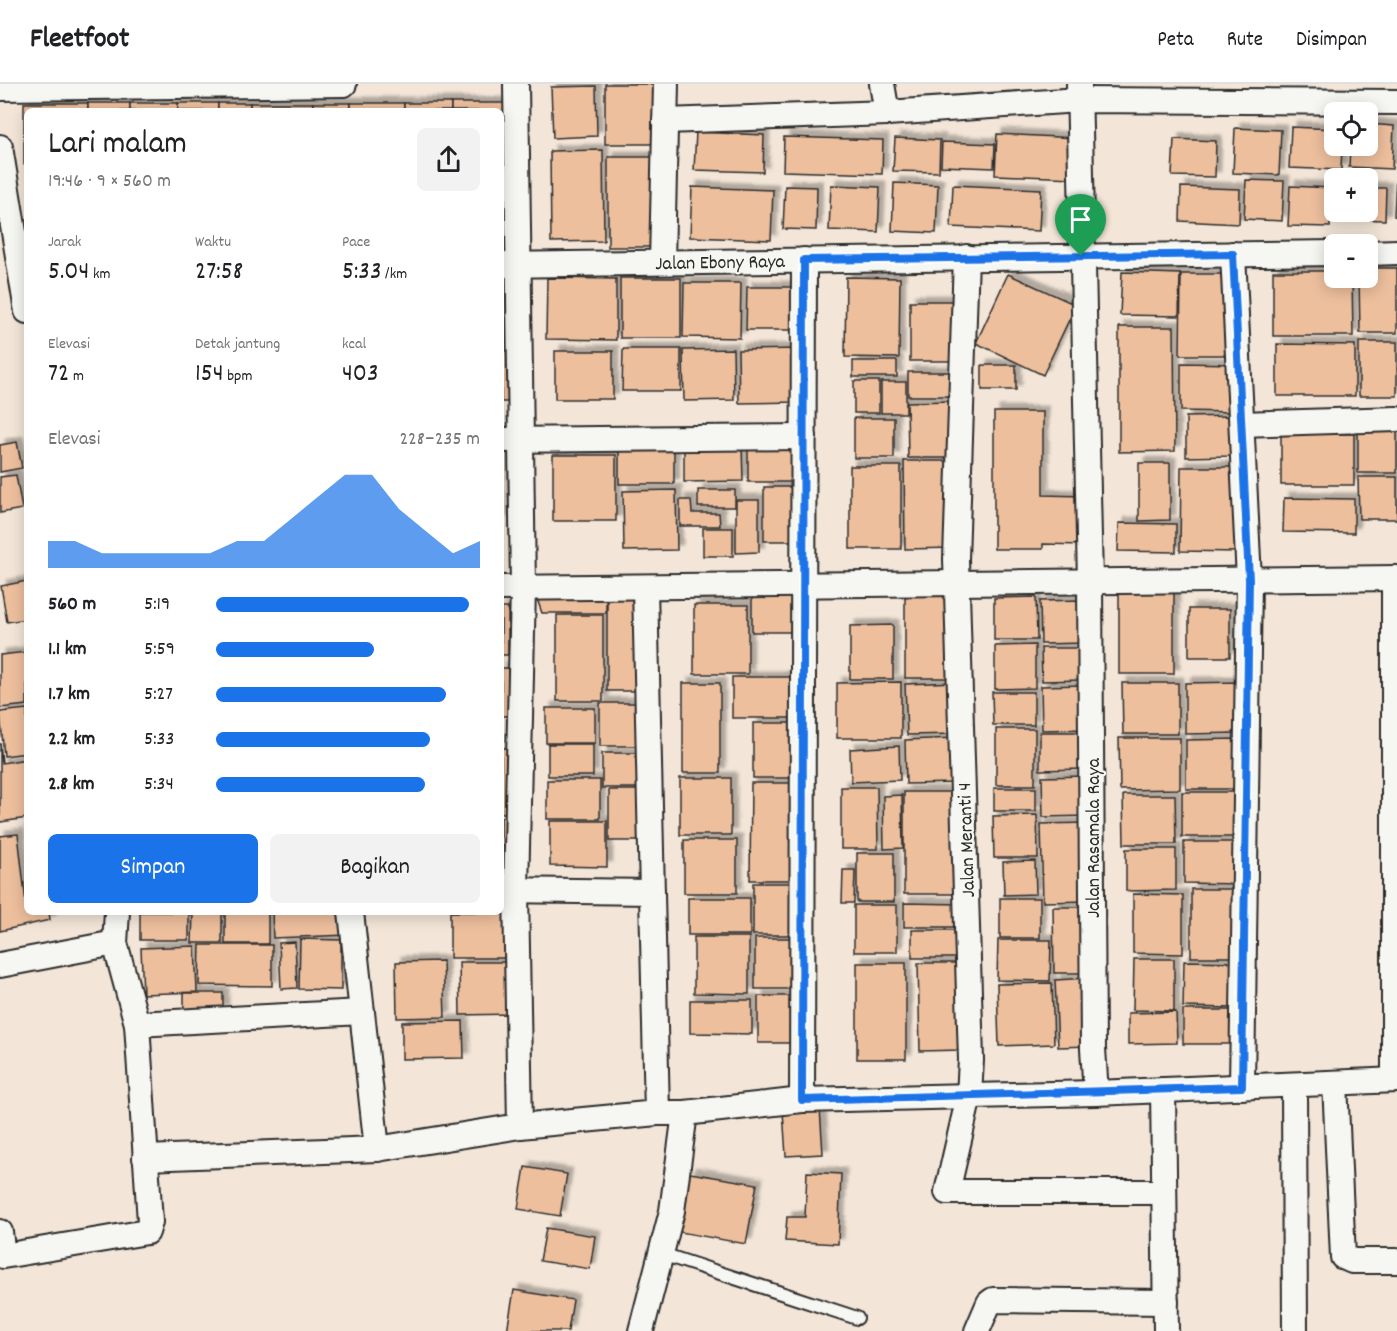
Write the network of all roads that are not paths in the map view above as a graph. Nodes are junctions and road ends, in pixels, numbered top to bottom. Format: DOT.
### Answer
graph roads {
  1 [pos="344,84"];
  2 [pos="516,84"];
  3 [pos="666,84"];
  4 [pos="882,84"];
  5 [pos="0,88"];
  6 [pos="1079,92"];
  7 [pos="1397,102"];
  8 [pos="887,113"];
  9 [pos="665,121"];
  10 [pos="0,147"];
  11 [pos="1397,252"];
  12 [pos="1324,253"];
  13 [pos="1378,253"];
  14 [pos="1233,254"];
  15 [pos="1081,256"];
  16 [pos="966,257"];
  17 [pos="804,260"];
  18 [pos="662,262"];
  19 [pos="509,265"];
  20 [pos="24,286"];
  21 [pos="1397,419"];
  22 [pos="1242,424"];
  23 [pos="804,437"];
  24 [pos="511,440"];
  25 [pos="1396,578"];
  26 [pos="1249,580"];
  27 [pos="1090,582"];
  28 [pos="958,583"];
  29 [pos="804,585"];
  30 [pos="645,587"];
  31 [pos="512,588"];
  32 [pos="509,744"];
  33 [pos="1395,876"];
  34 [pos="508,890"];
  35 [pos="652,892"];
  36 [pos="117,915"];
  37 [pos="351,915"];
  38 [pos="115,943"];
  39 [pos="0,965"];
  40 [pos="362,1012"];
  41 [pos="137,1024"];
  42 [pos="1395,1080"];
  43 [pos="1335,1083"];
  44 [pos="1294,1084"];
  45 [pos="1242,1087"];
  46 [pos="1164,1090"];
  47 [pos="1096,1093"];
  48 [pos="969,1096"];
  49 [pos="802,1100"];
  50 [pos="657,1113"];
  51 [pos="685,1113"];
  52 [pos="520,1126"];
  53 [pos="377,1149"];
  54 [pos="145,1158"];
  55 [pos="1164,1192"];
  56 [pos="1,1250"];
  57 [pos="662,1254"];
  58 [pos="1397,1261"];
  59 [pos="1166,1302"];
  60 [pos="857,1318"];
  61 [pos="641,1331"];
  62 [pos="977,1331"];
  63 [pos="1166,1331"];
  64 [pos="1295,1331"];
  1 -- 5 [label="street"];
  2 -- 19 [label="street"];
  3 -- 9 [label="street"];
  4 -- 8 [label="street"];
  6 -- 7 [label="street"];
  6 -- 8 [label="street"];
  6 -- 15 [label="street, Jalan Rasamala Raya"];
  8 -- 9 [label="street"];
  9 -- 18 [label="street"];
  10 -- 20 [label="street"];
  11 -- 13 [label="street"];
  12 -- 14 [label="street, Jalan Ebony Raya"];
  14 -- 15 [label="street, Jalan Ebony Raya"];
  14 -- 22 [label="street"];
  15 -- 16 [label="street, Jalan Ebony Raya"];
  15 -- 27 [label="street, Jalan Rasamala Raya"];
  16 -- 17 [label="street, Jalan Ebony Raya"];
  16 -- 28 [label="street, Jalan Meranti 4"];
  17 -- 18 [label="street, Jalan Ebony Raya"];
  17 -- 23 [label="street"];
  18 -- 19 [label="street, Jalan Ebony Raya"];
  19 -- 24 [label="street"];
  21 -- 22 [label="street"];
  22 -- 26 [label="street"];
  23 -- 24 [label="street"];
  23 -- 29 [label="street"];
  24 -- 31 [label="street"];
  25 -- 26 [label="street"];
  25 -- 33 [label="street"];
  26 -- 27 [label="street"];
  26 -- 45 [label="street"];
  27 -- 28 [label="street"];
  27 -- 47 [label="street, Jalan Rasamala Raya"];
  28 -- 29 [label="street"];
  28 -- 48 [label="street, Jalan Meranti 4"];
  29 -- 30 [label="street"];
  29 -- 49 [label="street"];
  30 -- 31 [label="street"];
  30 -- 35 [label="street"];
  31 -- 32 [label="street"];
  32 -- 34 [label="street"];
  33 -- 42 [label="street"];
  34 -- 35 [label="street"];
  34 -- 52 [label="street"];
  35 -- 50 [label="street"];
  36 -- 38 [label="street"];
  37 -- 40 [label="street"];
  38 -- 39 [label="street"];
  38 -- 41 [label="street"];
  40 -- 41 [label="street"];
  40 -- 53 [label="street"];
  41 -- 54 [label="street"];
  42 -- 43 [label="street"];
  43 -- 44 [label="street"];
  43 -- 58 [label="street"];
  44 -- 45 [label="street"];
  44 -- 64 [label="street"];
  45 -- 46 [label="street"];
  46 -- 47 [label="street"];
  46 -- 55 [label="street"];
  47 -- 48 [label="street"];
  48 -- 49 [label="street"];
  48 -- 55 [label="street, Jalan Meranti 4"];
  49 -- 51 [label="street"];
  50 -- 51 [label="street"];
  50 -- 52 [label="street"];
  51 -- 57 [label="street"];
  52 -- 53 [label="street"];
  53 -- 54 [label="street"];
  54 -- 56 [label="street"];
  55 -- 59 [label="street"];
  57 -- 60 [label="lane"];
  57 -- 61 [label="street"];
  59 -- 62 [label="street"];
  59 -- 63 [label="street"];
}
